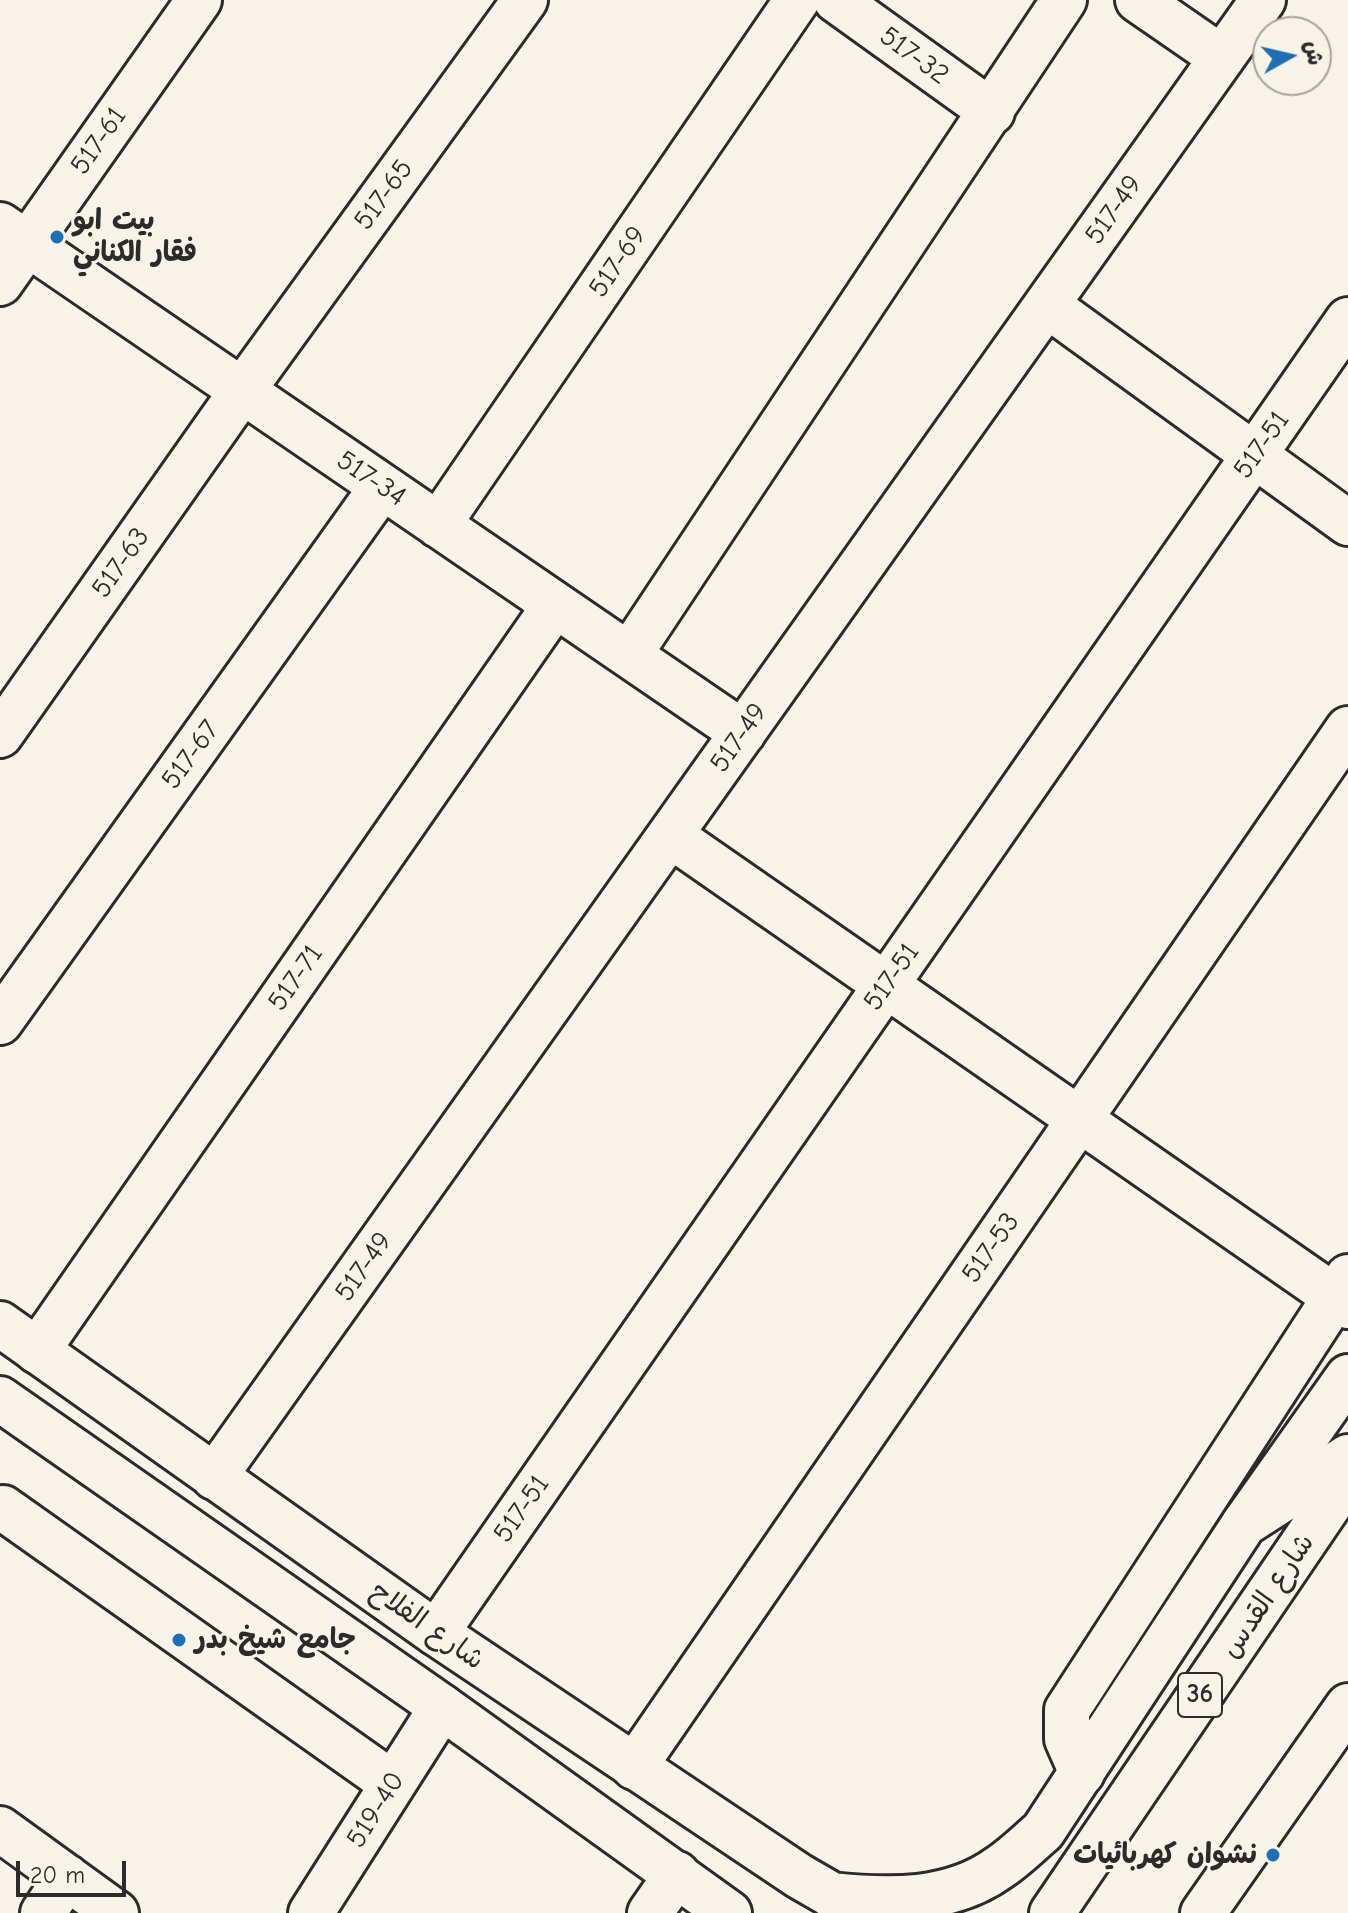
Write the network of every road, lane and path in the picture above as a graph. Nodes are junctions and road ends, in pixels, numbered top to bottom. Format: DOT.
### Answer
graph roads {
  1 [pos="199,0"];
  2 [pos="525,0"];
  3 [pos="797,0"];
  4 [pos="836,0"];
  5 [pos="1064,0"];
  6 [pos="1138,0"];
  7 [pos="1263,0"];
  8 [pos="1222,58"];
  9 [pos="992,112"];
  10 [pos="13,234"];
  11 [pos="0,283"];
  12 [pos="1047,305"];
  13 [pos="1348,320"];
  14 [pos="242,391"];
  15 [pos="1254,456"];
  16 [pos="382,487"];
  17 [pos="1348,523"];
  18 [pos="438,525"];
  19 [pos="555,605"];
  20 [pos="629,655"];
  21 [pos="1348,729"];
  22 [pos="743,733"];
  23 [pos="0,735"];
  24 [pos="670,835"];
  25 [pos="886,986"];
  26 [pos="0,1022"];
  27 [pos="1079,1120"];
  28 [pos="1343,1293"];
  29 [pos="0,1324"];
  30 [pos="37,1351"];
  31 [pos="1348,1377"];
  32 [pos="0,1399"];
  33 [pos="1348,1457"];
  34 [pos="214,1477"];
  35 [pos="1348,1477"];
  36 [pos="3,1508"];
  37 [pos="1244,1524"];
  38 [pos="436,1633"];
  39 [pos="1348,1706"];
  40 [pos="442,1707"];
  41 [pos="634,1767"];
  42 [pos="1082,1773"];
  43 [pos="393,1784"];
  44 [pos="0,1829"];
  45 [pos="677,1874"];
  46 [pos="67,1877"];
  47 [pos="846,1904"];
  48 [pos="43,1913"];
  49 [pos="116,1913"];
  50 [pos="311,1913"];
  51 [pos="650,1913"];
  52 [pos="729,1913"];
  53 [pos="1052,1913"];
  54 [pos="1203,1913"];
  1 -- 10 [label="street, 517-61"];
  2 -- 14 [label="street, 517-65"];
  3 -- 18 [label="street, 517-69"];
  4 -- 9 [label="street, 517-32"];
  5 -- 9 [label="street"];
  6 -- 8 [label="street"];
  7 -- 8 [label="street, 517-49"];
  8 -- 12 [label="street, 517-49"];
  9 -- 20 [label="street"];
  10 -- 11 [label="street, 517-61"];
  10 -- 14 [label="street, 517-34"];
  12 -- 15 [label="street"];
  12 -- 22 [label="street, 517-49"];
  13 -- 15 [label="street, 517-51"];
  14 -- 16 [label="street, 517-34"];
  14 -- 23 [label="street, 517-63"];
  15 -- 17 [label="street"];
  15 -- 25 [label="street, 517-51"];
  16 -- 18 [label="street, 517-34"];
  16 -- 26 [label="street, 517-67"];
  18 -- 19 [label="street, 517-34"];
  19 -- 20 [label="street, 517-34"];
  19 -- 30 [label="street, 517-71"];
  20 -- 22 [label="street, 517-34"];
  21 -- 27 [label="street, 517-53"];
  22 -- 24 [label="street, 517-49"];
  24 -- 25 [label="street"];
  24 -- 34 [label="street, 517-49"];
  25 -- 27 [label="street"];
  25 -- 38 [label="street, 517-51"];
  27 -- 28 [label="street"];
  27 -- 41 [label="street, 517-53"];
  28 -- 42 [label="street"];
  29 -- 30 [label="street, شارع الفلاح"];
  30 -- 34 [label="street, شارع الفلاح"];
  31 -- 37 [label="street"];
  32 -- 40 [label="street, شارع الفلاح"];
  33 -- 37 [label="street"];
  34 -- 38 [label="street, شارع الفلاح"];
  35 -- 53 [label="street, شارع القدس / 36"];
  36 -- 43 [label="street"];
  37 -- 42 [label="street"];
  38 -- 41 [label="street, شارع الفلاح"];
  39 -- 54 [label="street"];
  40 -- 43 [label="street, 519-40"];
  40 -- 45 [label="street, شارع الفلاح"];
  41 -- 47 [label="street, شارع الفلاح"];
  42 -- 47 [label="street"];
  43 -- 50 [label="street, 519-40"];
  44 -- 46 [label="street"];
  45 -- 51 [label="street"];
  45 -- 52 [label="street, شارع الفلاح"];
  46 -- 48 [label="street"];
  46 -- 49 [label="street"];
}
